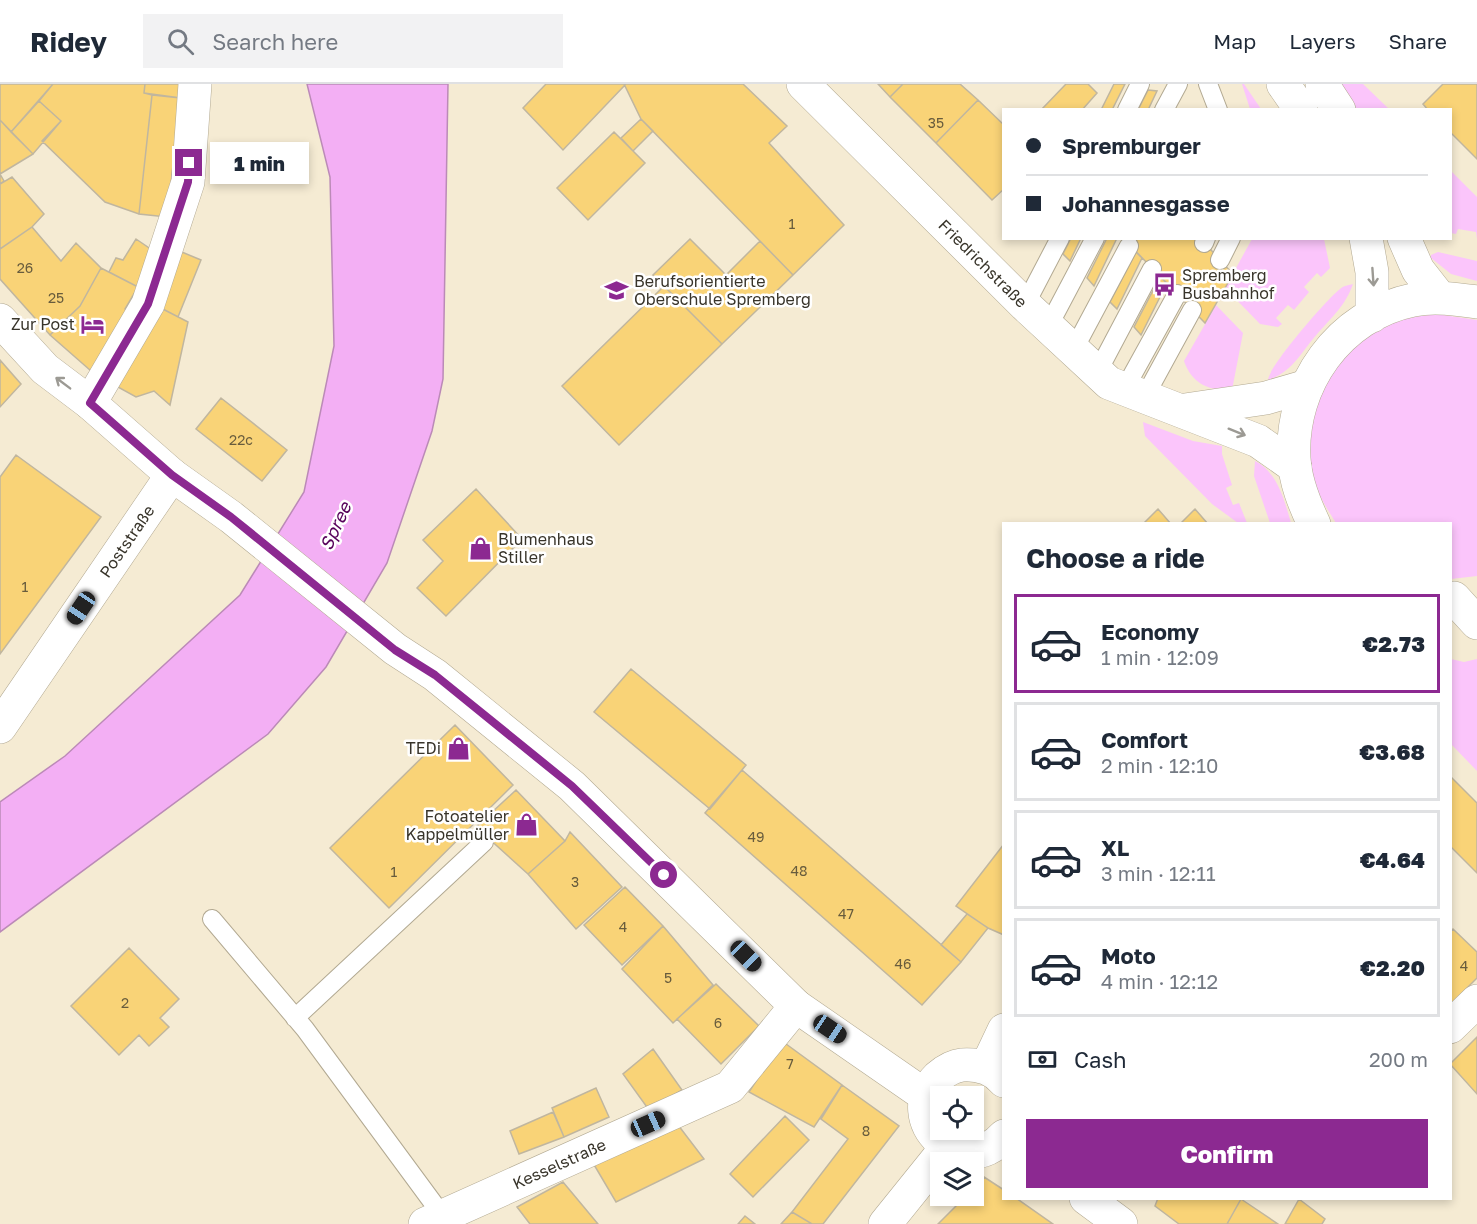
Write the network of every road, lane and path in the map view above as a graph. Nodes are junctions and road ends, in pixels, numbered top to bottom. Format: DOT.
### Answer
graph roads {
  1 [pos="195,84"];
  2 [pos="803,84"];
  3 [pos="1140,84"];
  4 [pos="1178,84"];
  5 [pos="1284,84"];
  6 [pos="1322,84"];
  7 [pos="1210,88"];
  8 [pos="1128,108"];
  9 [pos="1165,108"];
  10 [pos="1202,108"];
  11 [pos="1217,108"];
  12 [pos="1300,108"];
  13 [pos="1338,108"];
  14 [pos="1059,240"];
  15 [pos="1093,240"];
  16 [pos="1230,240"];
  17 [pos="1366,240"];
  18 [pos="1405,240"];
  19 [pos="1129,246"];
  20 [pos="1220,260"];
  21 [pos="1152,268"];
  22 [pos="1177,294"];
  23 [pos="1440,298"];
  24 [pos="1477,302"];
  25 [pos="1192,310"];
  26 [pos="1036,316"];
  27 [pos="1372,316"];
  28 [pos="0,320"];
  29 [pos="1073,351"];
  30 [pos="1307,386"];
  31 [pos="1122,387"];
  32 [pos="90,403"];
  33 [pos="1183,410"];
  34 [pos="1295,467"];
  35 [pos="172,475"];
  36 [pos="1313,522"];
  37 [pos="1461,596"];
  38 [pos="1477,623"];
  39 [pos="0,727"];
  40 [pos="484,842"];
  41 [pos="212,919"];
  42 [pos="1477,1000"];
  43 [pos="796,1006"];
  44 [pos="295,1018"];
  45 [pos="1452,1025"];
  46 [pos="1002,1040"];
  47 [pos="995,1074"];
  48 [pos="926,1096"];
  49 [pos="1002,1139"];
  50 [pos="947,1148"];
  51 [pos="1089,1200"];
  52 [pos="434,1220"];
  53 [pos="885,1224"];
  54 [pos="1121,1224"];
  1 -- 32 [label="street"];
  2 -- 26 [label="street, Friedrichstraße"];
  3 -- 8 [label="lane"];
  4 -- 9 [label="lane"];
  5 -- 12 [label="street"];
  6 -- 13 [label="street"];
  7 -- 10 [label="lane"];
  7 -- 11 [label="lane"];
  14 -- 26 [label="lane"];
  15 -- 26 [label="lane"];
  16 -- 20 [label="lane"];
  17 -- 27 [label="street, one-way"];
  18 -- 23 [label="street"];
  19 -- 29 [label="lane"];
  21 -- 31 [label="lane"];
  22 -- 31 [label="lane"];
  23 -- 24 [label="street"];
  23 -- 27 [label="street"];
  25 -- 31 [label="lane"];
  26 -- 29 [label="street, Friedrichstraße"];
  27 -- 30 [label="street"];
  32 -- 28 [label="street, one-way"];
  29 -- 31 [label="street, Friedrichstraße"];
  30 -- 33 [label="street, Friedrichstraße"];
  30 -- 34 [label="street"];
  31 -- 33 [label="street, Friedrichstraße"];
  32 -- 35 [label="street"];
  33 -- 34 [label="street, Friedrichstraße, one-way"];
  34 -- 36 [label="street"];
  35 -- 39 [label="street, Poststraße"];
  35 -- 43 [label="street"];
  37 -- 38 [label="street"];
  40 -- 44 [label="lane"];
  41 -- 44 [label="lane"];
  42 -- 45 [label="street"];
  43 -- 48 [label="street"];
  43 -- 52 [label="street, Kesselstraße"];
  44 -- 52 [label="lane"];
  46 -- 47 [label="street"];
  47 -- 48 [label="street"];
  48 -- 50 [label="street"];
  49 -- 50 [label="street"];
  50 -- 53 [label="street"];
  51 -- 54 [label="street"];
}
